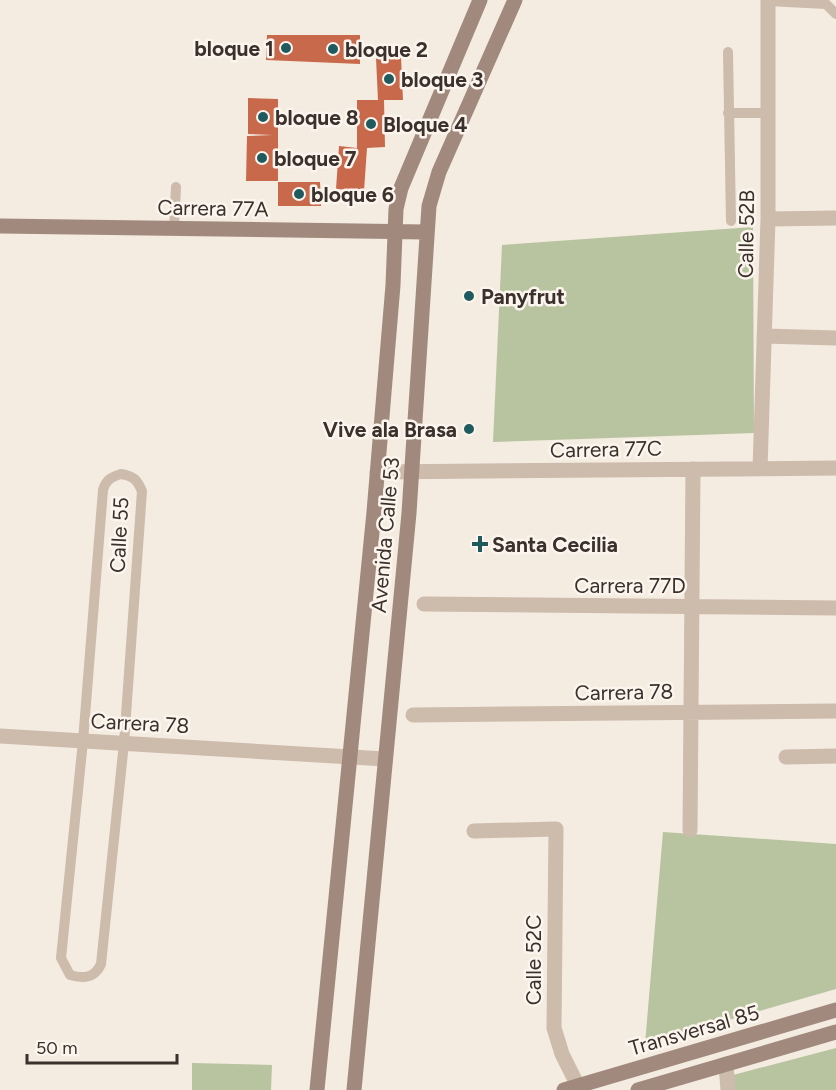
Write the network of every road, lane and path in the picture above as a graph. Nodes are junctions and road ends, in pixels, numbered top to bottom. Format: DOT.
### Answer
graph roads {
  1 [pos="480,0"];
  2 [pos="515,0"];
  3 [pos="768,1"];
  4 [pos="827,2"];
  5 [pos="836,14"];
  6 [pos="728,52"];
  7 [pos="728,113"];
  8 [pos="768,113"];
  9 [pos="176,187"];
  10 [pos="836,218"];
  11 [pos="768,219"];
  12 [pos="731,221"];
  13 [pos="0,226"];
  14 [pos="174,229"];
  15 [pos="395,232"];
  16 [pos="426,232"];
  17 [pos="764,336"];
  18 [pos="836,338"];
  19 [pos="836,468"];
  20 [pos="693,469"];
  21 [pos="760,469"];
  22 [pos="377,472"];
  23 [pos="411,472"];
  24 [pos="424,604"];
  25 [pos="693,606"];
  26 [pos="836,608"];
  27 [pos="836,711"];
  28 [pos="691,712"];
  29 [pos="413,714"];
  30 [pos="0,736"];
  31 [pos="83,741"];
  32 [pos="124,744"];
  33 [pos="836,756"];
  34 [pos="350,757"];
  35 [pos="786,757"];
  36 [pos="385,759"];
  37 [pos="690,830"];
  38 [pos="474,831"];
  39 [pos="836,1010"];
  40 [pos="836,1032"];
  41 [pos="726,1064"];
  42 [pos="611,1083"];
  43 [pos="571,1088"];
  44 [pos="317,1090"];
  45 [pos="354,1090"];
  46 [pos="638,1090"];
  47 [pos="728,1090"];
  1 -- 15 [label="street, Avenida Calle 53"];
  2 -- 16 [label="street, Avenida Calle 53"];
  3 -- 4 [label="lane"];
  3 -- 8 [label="street, Calle 52B"];
  4 -- 5 [label="lane"];
  6 -- 7 [label="lane"];
  7 -- 8 [label="lane"];
  7 -- 12 [label="lane"];
  8 -- 11 [label="street, Calle 52B"];
  9 -- 14 [label="lane"];
  10 -- 11 [label="street"];
  11 -- 17 [label="street, Calle 52B"];
  13 -- 14 [label="street, Carrera 77A"];
  14 -- 15 [label="street, Carrera 77A"];
  15 -- 16 [label="street, Carrera 77A"];
  15 -- 22 [label="street, Avenida Calle 53"];
  16 -- 23 [label="street, Avenida Calle 53"];
  17 -- 18 [label="street"];
  17 -- 21 [label="street, Calle 52B"];
  19 -- 21 [label="street, Carrera 77C"];
  20 -- 21 [label="street, Carrera 77C"];
  20 -- 23 [label="street, Carrera 77C"];
  20 -- 25 [label="street"];
  22 -- 23 [label="street, Carrera 77C"];
  22 -- 34 [label="street, Avenida Calle 53"];
  23 -- 36 [label="street, Avenida Calle 53"];
  24 -- 25 [label="street, Carrera 77D"];
  25 -- 26 [label="street, Carrera 77D"];
  25 -- 28 [label="street"];
  27 -- 28 [label="street, Carrera 78"];
  28 -- 29 [label="street, Carrera 78"];
  28 -- 37 [label="street"];
  30 -- 31 [label="street, Carrera 78"];
  31 -- 32 [label="street, Carrera 78"];
  31 -- 32 [label="lane, Calle 55"];
  31 -- 32 [label="lane, Calle 55"];
  32 -- 34 [label="street, Carrera 78"];
  33 -- 35 [label="street"];
  34 -- 36 [label="street, Carrera 78"];
  34 -- 44 [label="street, Avenida Calle 53"];
  36 -- 45 [label="street, Avenida Calle 53"];
  38 -- 43 [label="street, Calle 52C"];
  39 -- 42 [label="street, Transversal 85"];
  40 -- 41 [label="street, Transversal 85"];
  41 -- 46 [label="street, Transversal 85"];
  41 -- 47 [label="street"];
  42 -- 43 [label="street, Transversal 85"];
}
